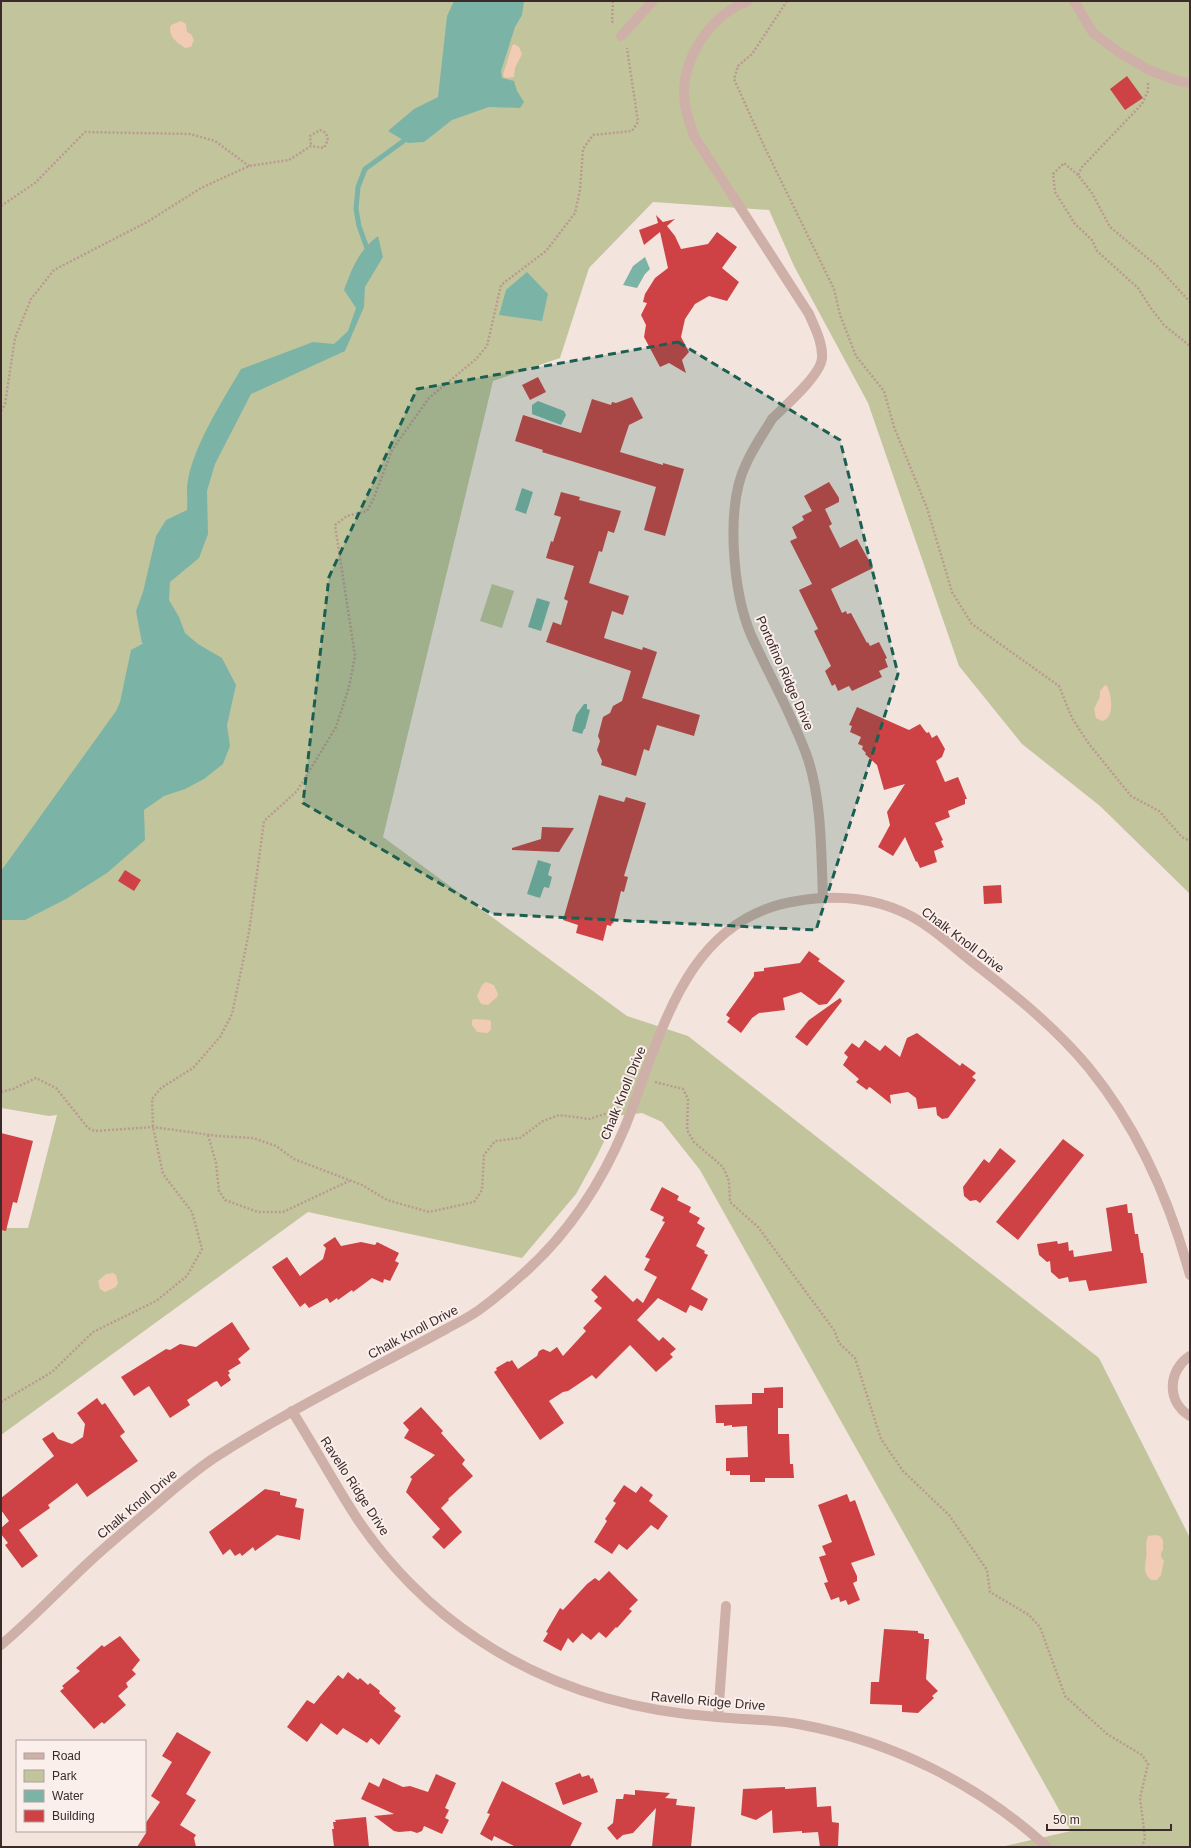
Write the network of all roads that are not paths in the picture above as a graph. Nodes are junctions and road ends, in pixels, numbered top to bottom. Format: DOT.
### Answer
graph roads {
  1 [pos="653,1"];
  2 [pos="726,1"];
  3 [pos="748,1"];
  4 [pos="1074,1"];
  5 [pos="735,6"];
  6 [pos="621,36"];
  7 [pos="1190,83"];
  8 [pos="824,897"];
  9 [pos="1190,1275"];
  10 [pos="1190,1356"];
  11 [pos="292,1411"];
  12 [pos="1190,1416"];
  13 [pos="726,1606"];
  14 [pos="1,1646"];
  15 [pos="718,1717"];
  16 [pos="1047,1847"];
  1 -- 6 [label="street"];
  2 -- 5 [label="street"];
  3 -- 5 [label="street, Portofino Ridge Drive"];
  4 -- 7 [label="street"];
  5 -- 8 [label="street, Portofino Ridge Drive"];
  8 -- 9 [label="street, Chalk Knoll Drive"];
  8 -- 11 [label="street, Chalk Knoll Drive"];
  10 -- 12 [label="street"];
  11 -- 14 [label="street, Chalk Knoll Drive"];
  11 -- 15 [label="street, Ravello Ridge Drive"];
  13 -- 15 [label="street"];
  15 -- 16 [label="street, Ravello Ridge Drive"];
}
